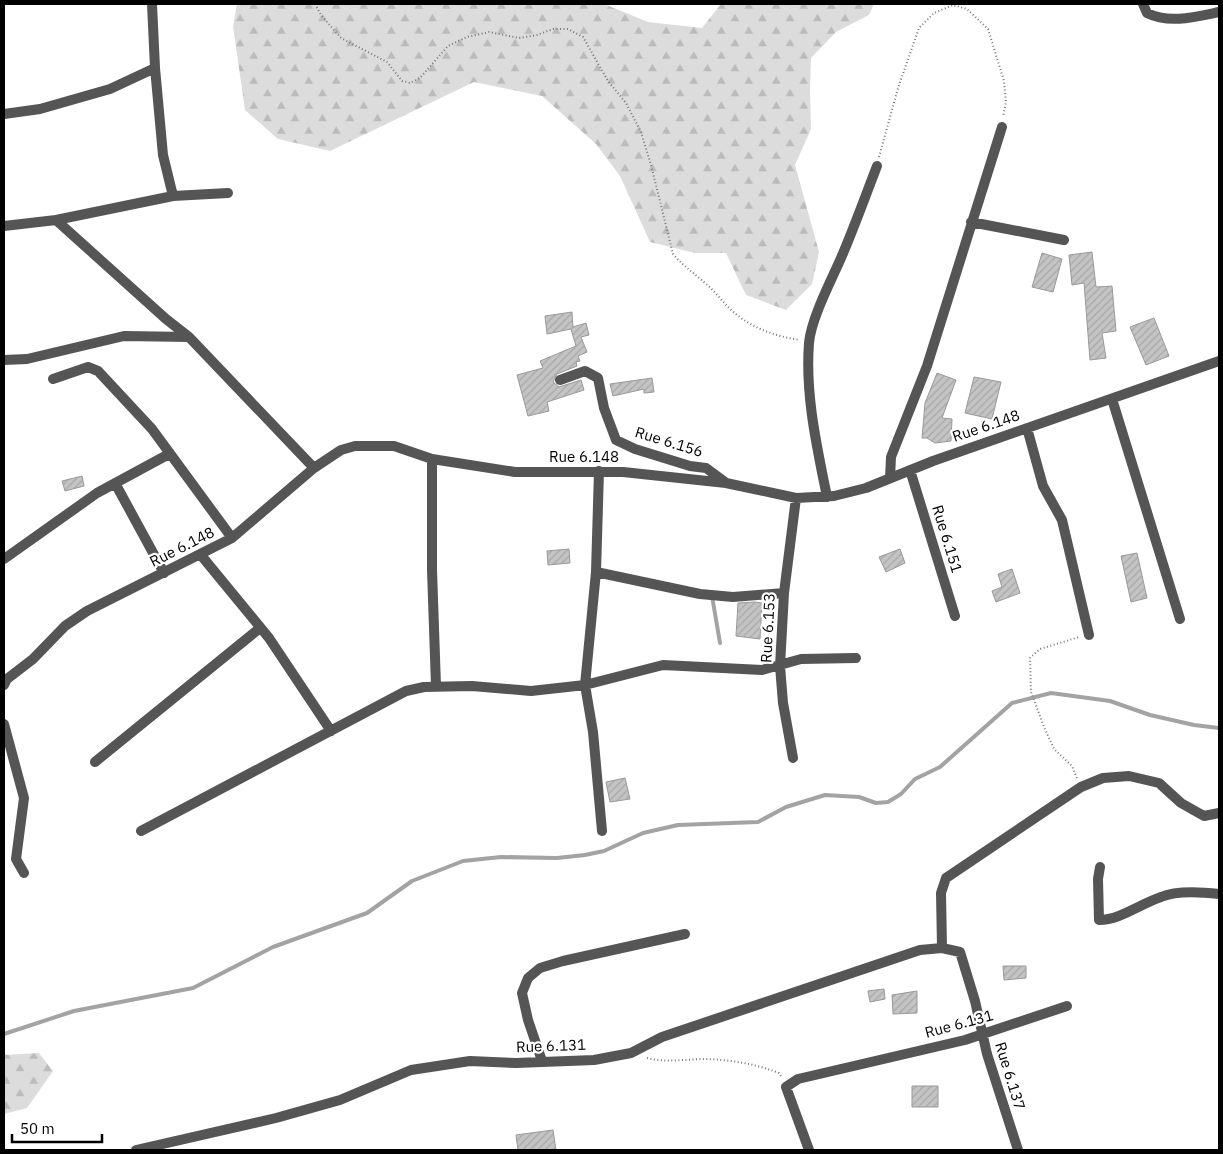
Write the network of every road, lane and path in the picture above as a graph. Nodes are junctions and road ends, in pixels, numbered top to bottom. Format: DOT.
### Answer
graph roads {
  1 [pos="152,4"];
  2 [pos="315,4"];
  3 [pos="1143,4"];
  4 [pos="1219,12"];
  5 [pos="155,68"];
  6 [pos="4,114"];
  7 [pos="1002,127"];
  8 [pos="877,166"];
  9 [pos="228,194"];
  10 [pos="174,196"];
  11 [pos="56,220"];
  12 [pos="971,222"];
  13 [pos="4,226"];
  14 [pos="1064,240"];
  15 [pos="189,336"];
  16 [pos="809,341"];
  17 [pos="4,360"];
  18 [pos="1219,361"];
  19 [pos="53,379"];
  20 [pos="560,380"];
  21 [pos="1112,399"];
  22 [pos="1027,428"];
  23 [pos="169,454"];
  24 [pos="432,459"];
  25 [pos="314,468"];
  26 [pos="910,470"];
  27 [pos="599,471"];
  28 [pos="890,478"];
  29 [pos="115,483"];
  30 [pos="726,483"];
  31 [pos="827,497"];
  32 [pos="796,498"];
  33 [pos="232,538"];
  34 [pos="200,554"];
  35 [pos="4,559"];
  36 [pos="596,572"];
  37 [pos="164,573"];
  38 [pos="784,593"];
  39 [pos="955,616"];
  40 [pos="1180,619"];
  41 [pos="260,628"];
  42 [pos="1089,634"];
  43 [pos="856,658"];
  44 [pos="780,666"];
  45 [pos="4,685"];
  46 [pos="585,685"];
  47 [pos="436,686"];
  48 [pos="4,724"];
  49 [pos="331,731"];
  50 [pos="793,758"];
  51 [pos="95,762"];
  52 [pos="1081,787"];
  53 [pos="1219,813"];
  54 [pos="141,831"];
  55 [pos="602,831"];
  56 [pos="1100,867"];
  57 [pos="24,873"];
  58 [pos="1219,894"];
  59 [pos="685,934"];
  60 [pos="942,948"];
  61 [pos="960,952"];
  62 [pos="1067,1006"];
  63 [pos="982,1034"];
  64 [pos="631,1053"];
  65 [pos="542,1061"];
  66 [pos="786,1087"];
  67 [pos="136,1150"];
  68 [pos="809,1150"];
  69 [pos="1018,1150"];
  1 -- 5 [label="street"];
  2 -- 16 [label="path"];
  3 -- 4 [label="street"];
  5 -- 6 [label="street"];
  5 -- 10 [label="street"];
  7 -- 8 [label="path"];
  7 -- 12 [label="street"];
  8 -- 16 [label="street"];
  9 -- 10 [label="street"];
  10 -- 11 [label="street"];
  11 -- 13 [label="street"];
  11 -- 15 [label="street"];
  12 -- 14 [label="street"];
  12 -- 28 [label="street"];
  15 -- 17 [label="street"];
  15 -- 25 [label="street"];
  16 -- 31 [label="street"];
  18 -- 21 [label="street, Rue 6.148"];
  19 -- 23 [label="street"];
  20 -- 30 [label="street, Rue 6.156"];
  21 -- 22 [label="street, Rue 6.148"];
  21 -- 40 [label="street"];
  22 -- 26 [label="street, Rue 6.148"];
  22 -- 42 [label="street"];
  23 -- 29 [label="street"];
  23 -- 33 [label="street"];
  24 -- 25 [label="street, Rue 6.148"];
  24 -- 27 [label="street, Rue 6.148"];
  24 -- 47 [label="street"];
  25 -- 33 [label="street, Rue 6.148"];
  26 -- 28 [label="street, Rue 6.148"];
  26 -- 39 [label="street, Rue 6.151"];
  27 -- 30 [label="street, Rue 6.148"];
  27 -- 36 [label="street"];
  28 -- 31 [label="street, Rue 6.148"];
  29 -- 35 [label="street"];
  29 -- 37 [label="street"];
  30 -- 32 [label="street, Rue 6.148"];
  31 -- 32 [label="street, Rue 6.148"];
  32 -- 38 [label="street, Rue 6.153"];
  33 -- 34 [label="street, Rue 6.148"];
  34 -- 37 [label="street, Rue 6.148"];
  34 -- 41 [label="street"];
  36 -- 38 [label="street"];
  36 -- 46 [label="street"];
  37 -- 45 [label="street, Rue 6.148"];
  38 -- 44 [label="street, Rue 6.153"];
  41 -- 49 [label="street"];
  41 -- 51 [label="street"];
  42 -- 52 [label="path"];
  43 -- 44 [label="street"];
  44 -- 46 [label="street"];
  44 -- 50 [label="street, Rue 6.153"];
  46 -- 47 [label="street"];
  46 -- 55 [label="street"];
  47 -- 49 [label="street"];
  48 -- 57 [label="street"];
  49 -- 54 [label="street"];
  52 -- 53 [label="street"];
  52 -- 60 [label="street"];
  56 -- 58 [label="street"];
  59 -- 65 [label="street"];
  60 -- 61 [label="street, Rue 6.131"];
  60 -- 64 [label="street, Rue 6.131"];
  61 -- 63 [label="street, Rue 6.137"];
  62 -- 63 [label="street, Rue 6.131"];
  63 -- 66 [label="street, Rue 6.131"];
  63 -- 69 [label="street, Rue 6.137"];
  64 -- 65 [label="street, Rue 6.131"];
  64 -- 66 [label="path"];
  65 -- 67 [label="street, Rue 6.131"];
  66 -- 68 [label="street"];
}
